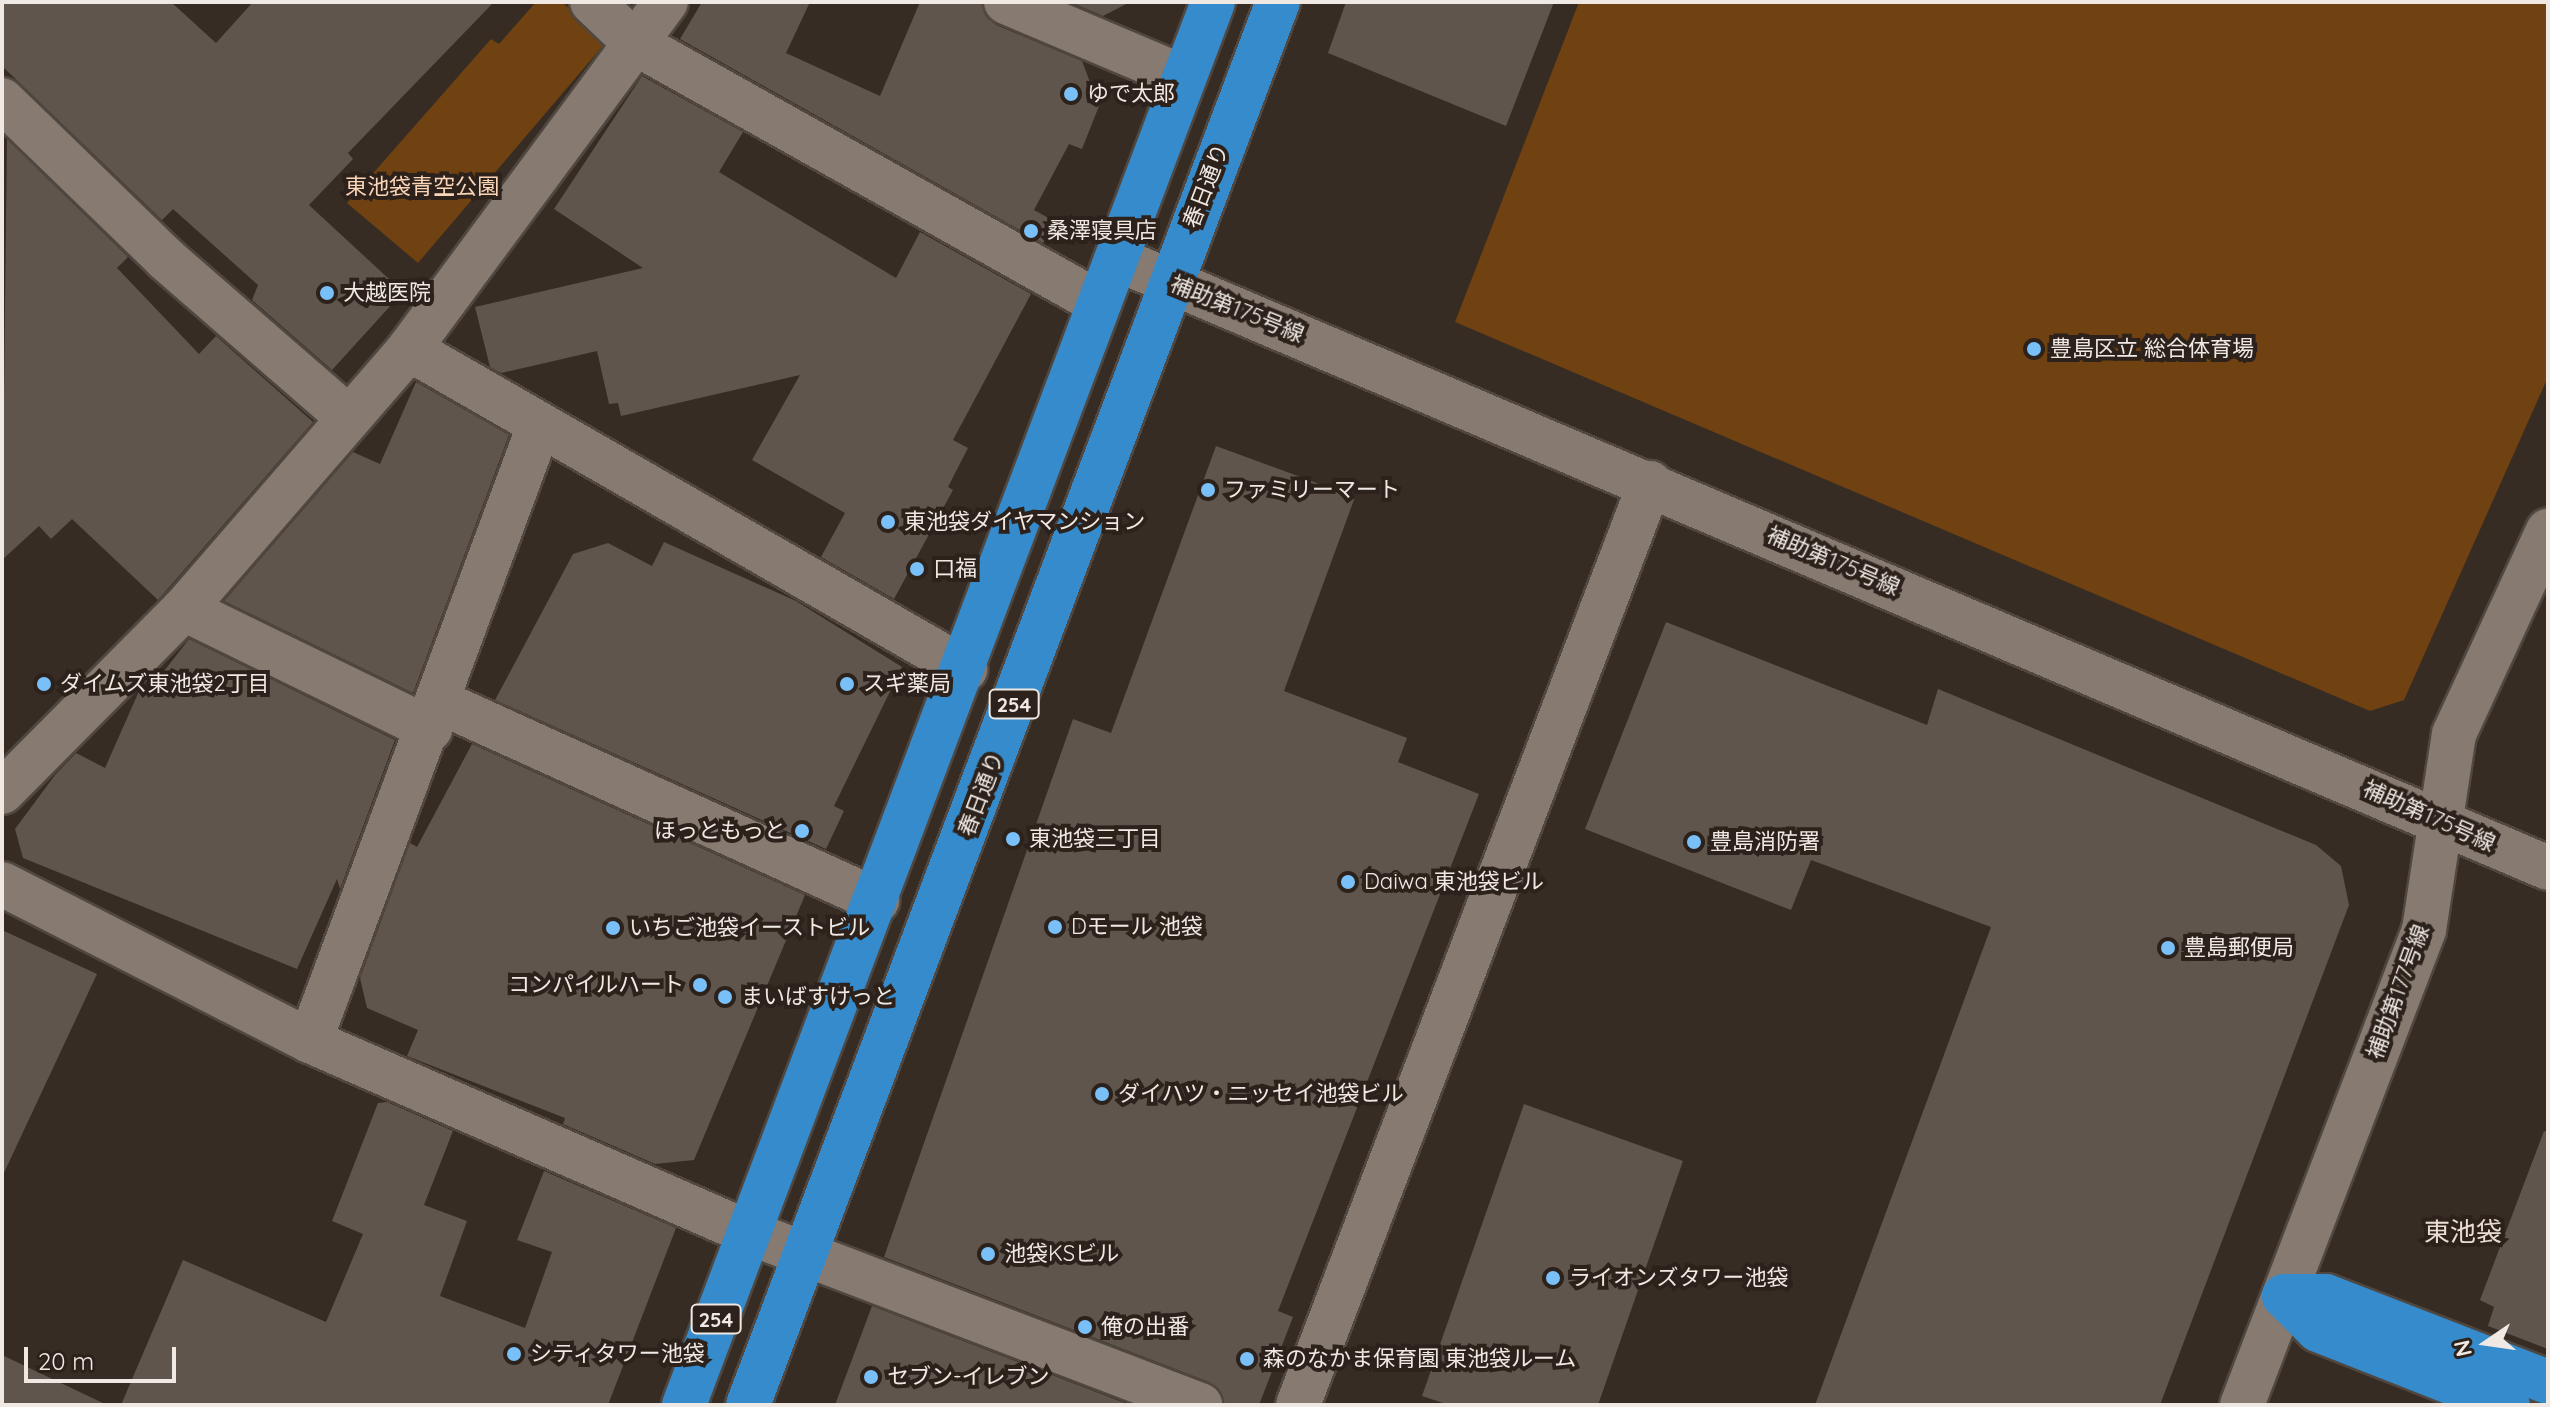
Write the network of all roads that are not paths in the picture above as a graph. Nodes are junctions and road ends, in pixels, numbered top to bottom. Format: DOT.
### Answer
graph roads {
  1 [pos="592,2"];
  2 [pos="666,2"];
  3 [pos="1006,2"];
  4 [pos="1213,2"];
  5 [pos="1278,2"];
  6 [pos="635,43"];
  7 [pos="1183,77"];
  8 [pos="2,100"];
  9 [pos="1117,259"];
  10 [pos="1170,281"];
  11 [pos="1099,303"];
  12 [pos="409,349"];
  13 [pos="348,417"];
  14 [pos="538,429"];
  15 [pos="1650,483"];
  16 [pos="2548,531"];
  17 [pos="184,609"];
  18 [pos="965,669"];
  19 [pos="436,716"];
  20 [pos="2,792"];
  21 [pos="2440,821"];
  22 [pos="2548,868"];
  23 [pos="2,884"];
  24 [pos="877,900"];
  25 [pos="310,1041"];
  26 [pos="750,1233"];
  27 [pos="803,1255"];
  28 [pos="2284,1296"];
  29 [pos="2548,1382"];
  30 [pos="684,1405"];
  31 [pos="748,1405"];
  32 [pos="1200,1405"];
  33 [pos="1298,1405"];
  34 [pos="2242,1405"];
  35 [pos="2433,1405"];
  36 [pos="2507,1405"];
  1 -- 6 [label="street"];
  2 -- 6 [label="street"];
  3 -- 7 [label="street"];
  4 -- 7 [label="highway, 254"];
  5 -- 10 [label="highway, 春日通り / 254"];
  6 -- 11 [label="street"];
  6 -- 12 [label="street"];
  7 -- 9 [label="highway, 254"];
  8 -- 13 [label="street"];
  9 -- 10 [label="street, 補助第175号線"];
  9 -- 11 [label="highway, 254"];
  10 -- 15 [label="street, 補助第175号線"];
  10 -- 27 [label="highway, 春日通り / 254"];
  11 -- 18 [label="highway, 254"];
  12 -- 13 [label="street"];
  12 -- 14 [label="street"];
  13 -- 17 [label="street"];
  14 -- 18 [label="street"];
  14 -- 19 [label="street"];
  15 -- 21 [label="street, 補助第175号線"];
  15 -- 33 [label="street"];
  16 -- 21 [label="street, 補助第177号線"];
  17 -- 19 [label="street"];
  17 -- 20 [label="street"];
  18 -- 24 [label="highway, 254"];
  19 -- 24 [label="street"];
  19 -- 25 [label="street"];
  21 -- 22 [label="street, 補助第175号線"];
  21 -- 28 [label="street, 補助第177号線"];
  23 -- 25 [label="street"];
  24 -- 26 [label="highway, 254"];
  25 -- 26 [label="street"];
  26 -- 27 [label="street"];
  26 -- 30 [label="highway, 254"];
  27 -- 31 [label="highway, 春日通り / 254"];
  27 -- 32 [label="street"];
  28 -- 29 [label="highway"];
  28 -- 34 [label="street, 補助第177号線"];
  28 -- 36 [label="highway"];
  35 -- 36 [label="highway"];
}
